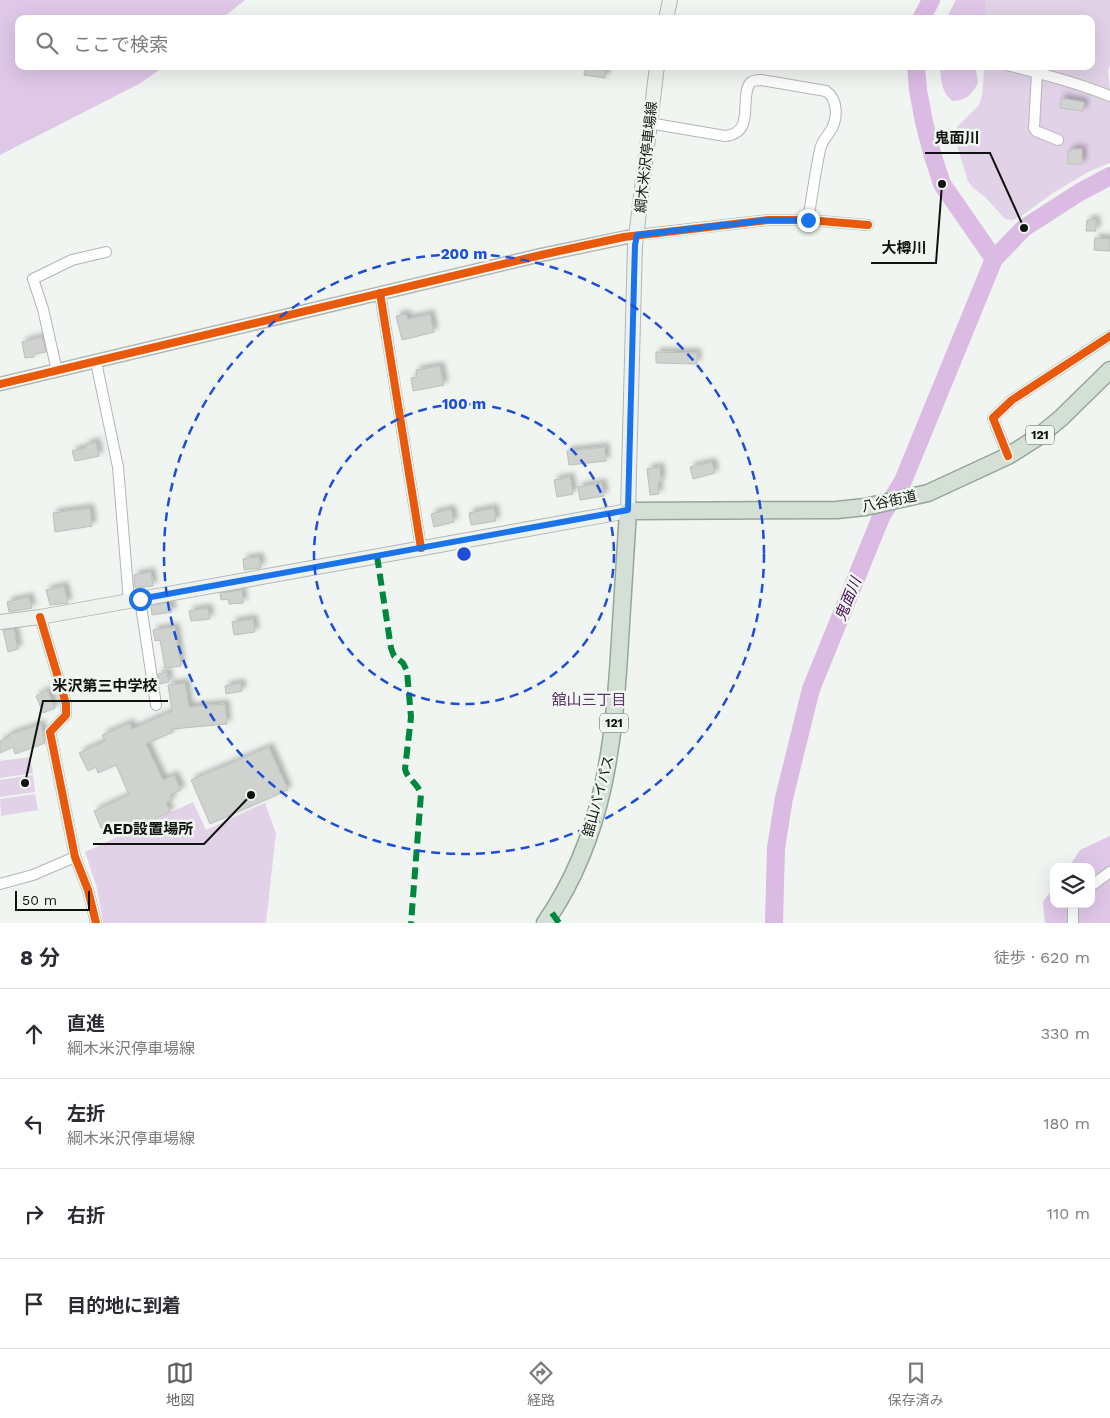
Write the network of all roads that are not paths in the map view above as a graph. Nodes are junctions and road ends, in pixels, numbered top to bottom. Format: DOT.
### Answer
graph roads {
  1 [pos="670,0"];
  2 [pos="667,15"];
  3 [pos="656,70"];
  4 [pos="1028,70"];
  5 [pos="1037,72"];
  6 [pos="1110,96"];
  7 [pos="649,123"];
  8 [pos="1058,140"];
  9 [pos="808,220"];
  10 [pos="868,225"];
  11 [pos="637,235"];
  12 [pos="106,252"];
  13 [pos="380,293"];
  14 [pos="1110,336"];
  15 [pos="96,362"];
  16 [pos="1110,370"];
  17 [pos="58,371"];
  18 [pos="0,384"];
  19 [pos="1008,456"];
  20 [pos="628,510"];
  21 [pos="421,548"];
  22 [pos="135,600"];
  23 [pos="40,617"];
  24 [pos="0,622"];
  25 [pos="156,704"];
  26 [pos="75,857"];
  27 [pos="1110,872"];
  28 [pos="1095,883"];
  29 [pos="0,884"];
  30 [pos="1073,908"];
  31 [pos="96,923"];
  32 [pos="545,923"];
  33 [pos="1073,923"];
  1 -- 2 [label="main road"];
  3 -- 7 [label="main road, 綱木米沢停車場線"];
  4 -- 5 [label="street"];
  5 -- 6 [label="street"];
  5 -- 8 [label="street"];
  7 -- 9 [label="street"];
  7 -- 11 [label="main road, 綱木米沢停車場線"];
  9 -- 10 [label="street"];
  9 -- 11 [label="street"];
  11 -- 13 [label="street"];
  11 -- 20 [label="main road, 綱木米沢停車場線"];
  12 -- 17 [label="street"];
  13 -- 15 [label="street"];
  13 -- 21 [label="street"];
  14 -- 19 [label="street"];
  15 -- 17 [label="street"];
  15 -- 22 [label="street"];
  16 -- 19 [label="highway, 八谷街道 / 121"];
  17 -- 18 [label="street"];
  19 -- 20 [label="highway, 八谷街道 / 121"];
  20 -- 21 [label="main road"];
  20 -- 32 [label="highway, 舘山バイパス / 121"];
  21 -- 22 [label="main road"];
  22 -- 23 [label="main road"];
  22 -- 25 [label="street"];
  23 -- 24 [label="main road"];
  23 -- 26 [label="street"];
  26 -- 29 [label="street"];
  26 -- 31 [label="street"];
  27 -- 28 [label="street"];
  30 -- 33 [label="street"];
}
